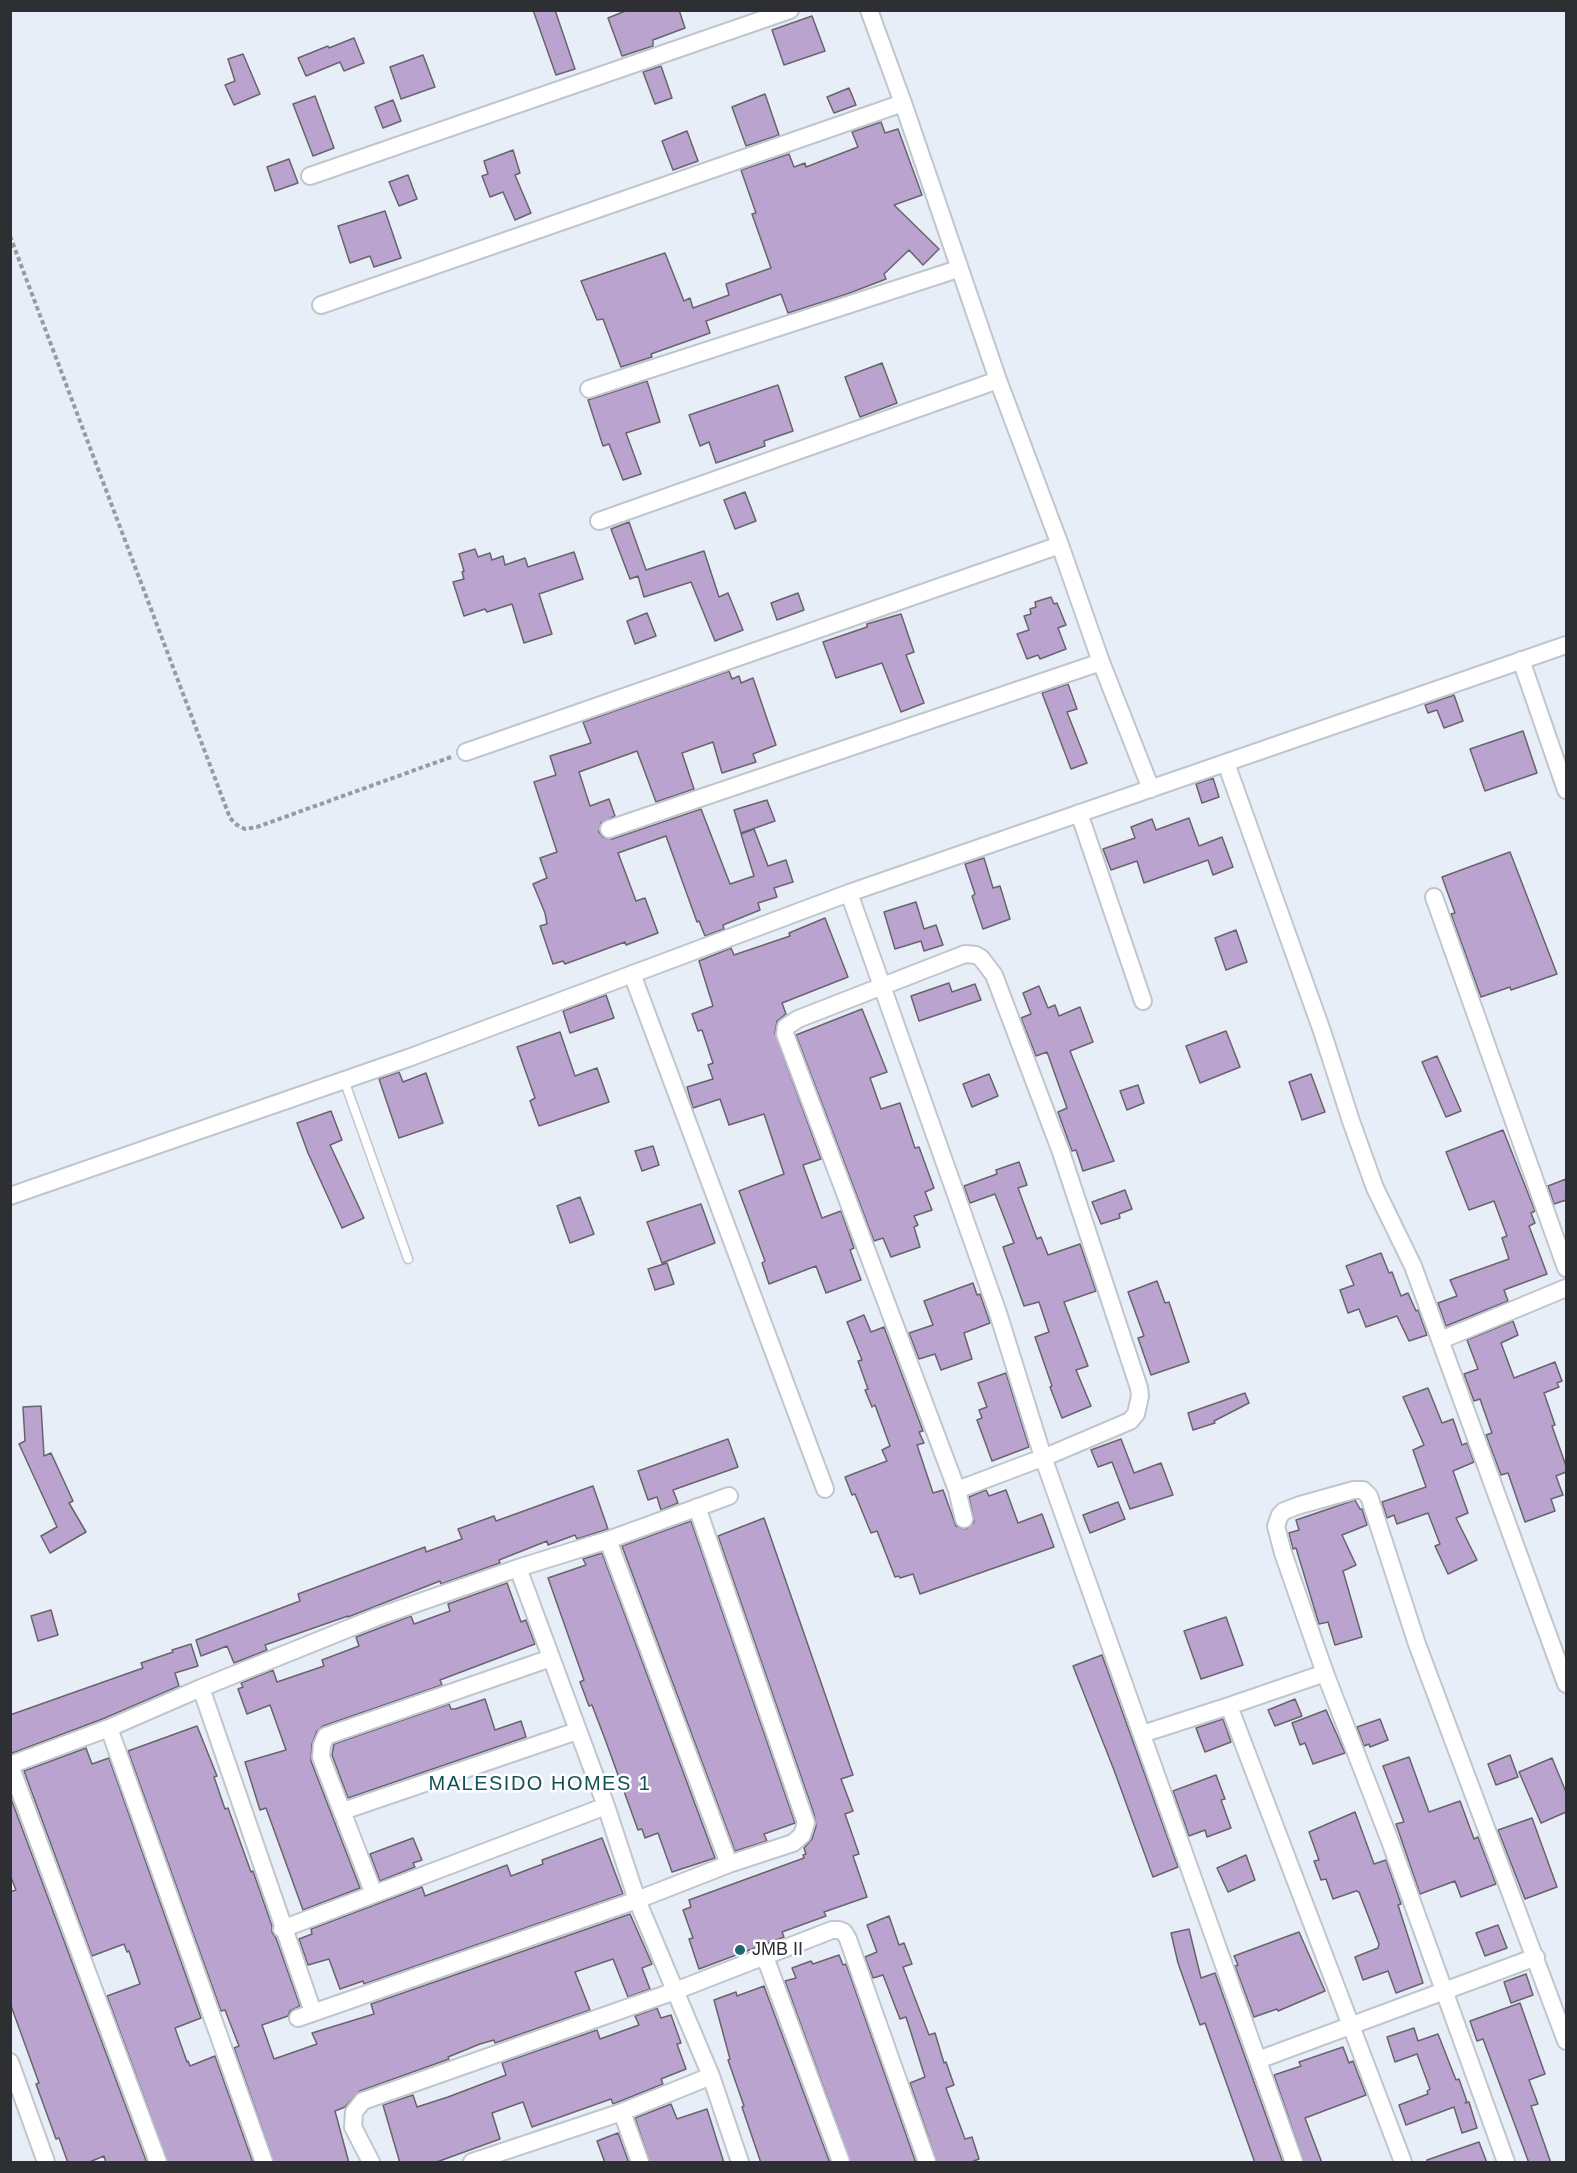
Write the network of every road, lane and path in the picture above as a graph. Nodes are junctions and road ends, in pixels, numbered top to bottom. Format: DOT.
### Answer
graph roads {
  1 [pos="790,10"];
  2 [pos="869,10"];
  3 [pos="903,103"];
  4 [pos="310,176"];
  5 [pos="10,236"];
  6 [pos="958,269"];
  7 [pos="321,305"];
  8 [pos="998,380"];
  9 [pos="589,389"];
  10 [pos="599,521"];
  11 [pos="1060,546"];
  12 [pos="1566,645"];
  13 [pos="1521,660"];
  14 [pos="1101,662"];
  15 [pos="466,752"];
  16 [pos="1226,763"];
  17 [pos="1151,789"];
  18 [pos="1566,790"];
  19 [pos="1078,813"];
  20 [pos="609,829"];
  21 [pos="849,893"];
  22 [pos="1434,897"];
  23 [pos="632,974"];
  24 [pos="882,985"];
  25 [pos="1143,1000"];
  26 [pos="345,1080"];
  27 [pos="10,1196"];
  28 [pos="408,1258"];
  29 [pos="1566,1268"];
  30 [pos="1566,1288"];
  31 [pos="1441,1340"];
  32 [pos="1043,1457"];
  33 [pos="825,1489"];
  34 [pos="957,1490"];
  35 [pos="729,1496"];
  36 [pos="698,1508"];
  37 [pos="964,1519"];
  38 [pos="608,1540"];
  39 [pos="518,1568"];
  40 [pos="551,1658"];
  41 [pos="1325,1673"];
  42 [pos="1566,1683"];
  43 [pos="201,1688"];
  44 [pos="1229,1706"];
  45 [pos="109,1728"];
  46 [pos="577,1731"];
  47 [pos="1142,1734"];
  48 [pos="10,1765"];
  49 [pos="606,1806"];
  50 [pos="343,1811"];
  51 [pos="729,1864"];
  52 [pos="374,1894"];
  53 [pos="637,1900"];
  54 [pos="282,1929"];
  55 [pos="765,1957"];
  56 [pos="1536,1957"];
  57 [pos="675,1991"];
  58 [pos="1444,1992"];
  59 [pos="1353,2025"];
  60 [pos="1566,2041"];
  61 [pos="1258,2061"];
  62 [pos="10,2062"];
  63 [pos="711,2076"];
  64 [pos="622,2112"];
  65 [pos="46,2163"];
  66 [pos="159,2163"];
  67 [pos="264,2163"];
  68 [pos="370,2163"];
  69 [pos="472,2163"];
  70 [pos="640,2163"];
  71 [pos="740,2163"];
  72 [pos="841,2163"];
  73 [pos="927,2163"];
  74 [pos="1294,2163"];
  75 [pos="1403,2163"];
  76 [pos="1506,2163"];
  1 -- 4 [label="street"];
  2 -- 3 [label="street"];
  3 -- 6 [label="street"];
  3 -- 7 [label="street"];
  5 -- 15 [label="path"];
  6 -- 8 [label="street"];
  6 -- 9 [label="street"];
  8 -- 10 [label="street"];
  8 -- 11 [label="street"];
  11 -- 14 [label="street"];
  11 -- 15 [label="street"];
  12 -- 13 [label="street"];
  13 -- 16 [label="street"];
  13 -- 18 [label="street"];
  14 -- 17 [label="street"];
  14 -- 20 [label="street"];
  16 -- 17 [label="street"];
  16 -- 31 [label="street"];
  17 -- 19 [label="street"];
  19 -- 21 [label="street"];
  19 -- 25 [label="street"];
  21 -- 23 [label="street"];
  21 -- 24 [label="street"];
  22 -- 29 [label="street"];
  23 -- 26 [label="street"];
  23 -- 33 [label="street"];
  24 -- 32 [label="street"];
  24 -- 32 [label="street"];
  24 -- 34 [label="street"];
  26 -- 27 [label="street"];
  26 -- 28 [label="lane"];
  30 -- 31 [label="street"];
  31 -- 42 [label="street"];
  32 -- 34 [label="street"];
  32 -- 47 [label="street"];
  34 -- 37 [label="street"];
  35 -- 36 [label="street"];
  36 -- 38 [label="street"];
  36 -- 51 [label="street"];
  38 -- 39 [label="street"];
  38 -- 51 [label="street"];
  39 -- 40 [label="street"];
  39 -- 43 [label="street"];
  40 -- 46 [label="street"];
  40 -- 50 [label="street"];
  41 -- 44 [label="street"];
  41 -- 56 [label="street"];
  41 -- 58 [label="street"];
  43 -- 45 [label="street"];
  43 -- 54 [label="street"];
  44 -- 47 [label="street"];
  44 -- 59 [label="street"];
  45 -- 48 [label="street"];
  45 -- 67 [label="street"];
  46 -- 49 [label="street"];
  46 -- 50 [label="street"];
  47 -- 61 [label="street"];
  48 -- 66 [label="street"];
  49 -- 52 [label="street"];
  49 -- 53 [label="street"];
  50 -- 52 [label="street"];
  51 -- 53 [label="street"];
  52 -- 54 [label="street"];
  53 -- 54 [label="street"];
  53 -- 57 [label="street"];
  55 -- 57 [label="street"];
  55 -- 72 [label="street"];
  55 -- 73 [label="street"];
  56 -- 58 [label="street"];
  56 -- 60 [label="street"];
  57 -- 63 [label="street"];
  57 -- 68 [label="street"];
  58 -- 59 [label="street"];
  58 -- 76 [label="street"];
  59 -- 61 [label="street"];
  59 -- 75 [label="street"];
  61 -- 74 [label="street"];
  62 -- 65 [label="street"];
  63 -- 64 [label="street"];
  63 -- 71 [label="street"];
  64 -- 69 [label="street"];
  64 -- 70 [label="street"];
}
